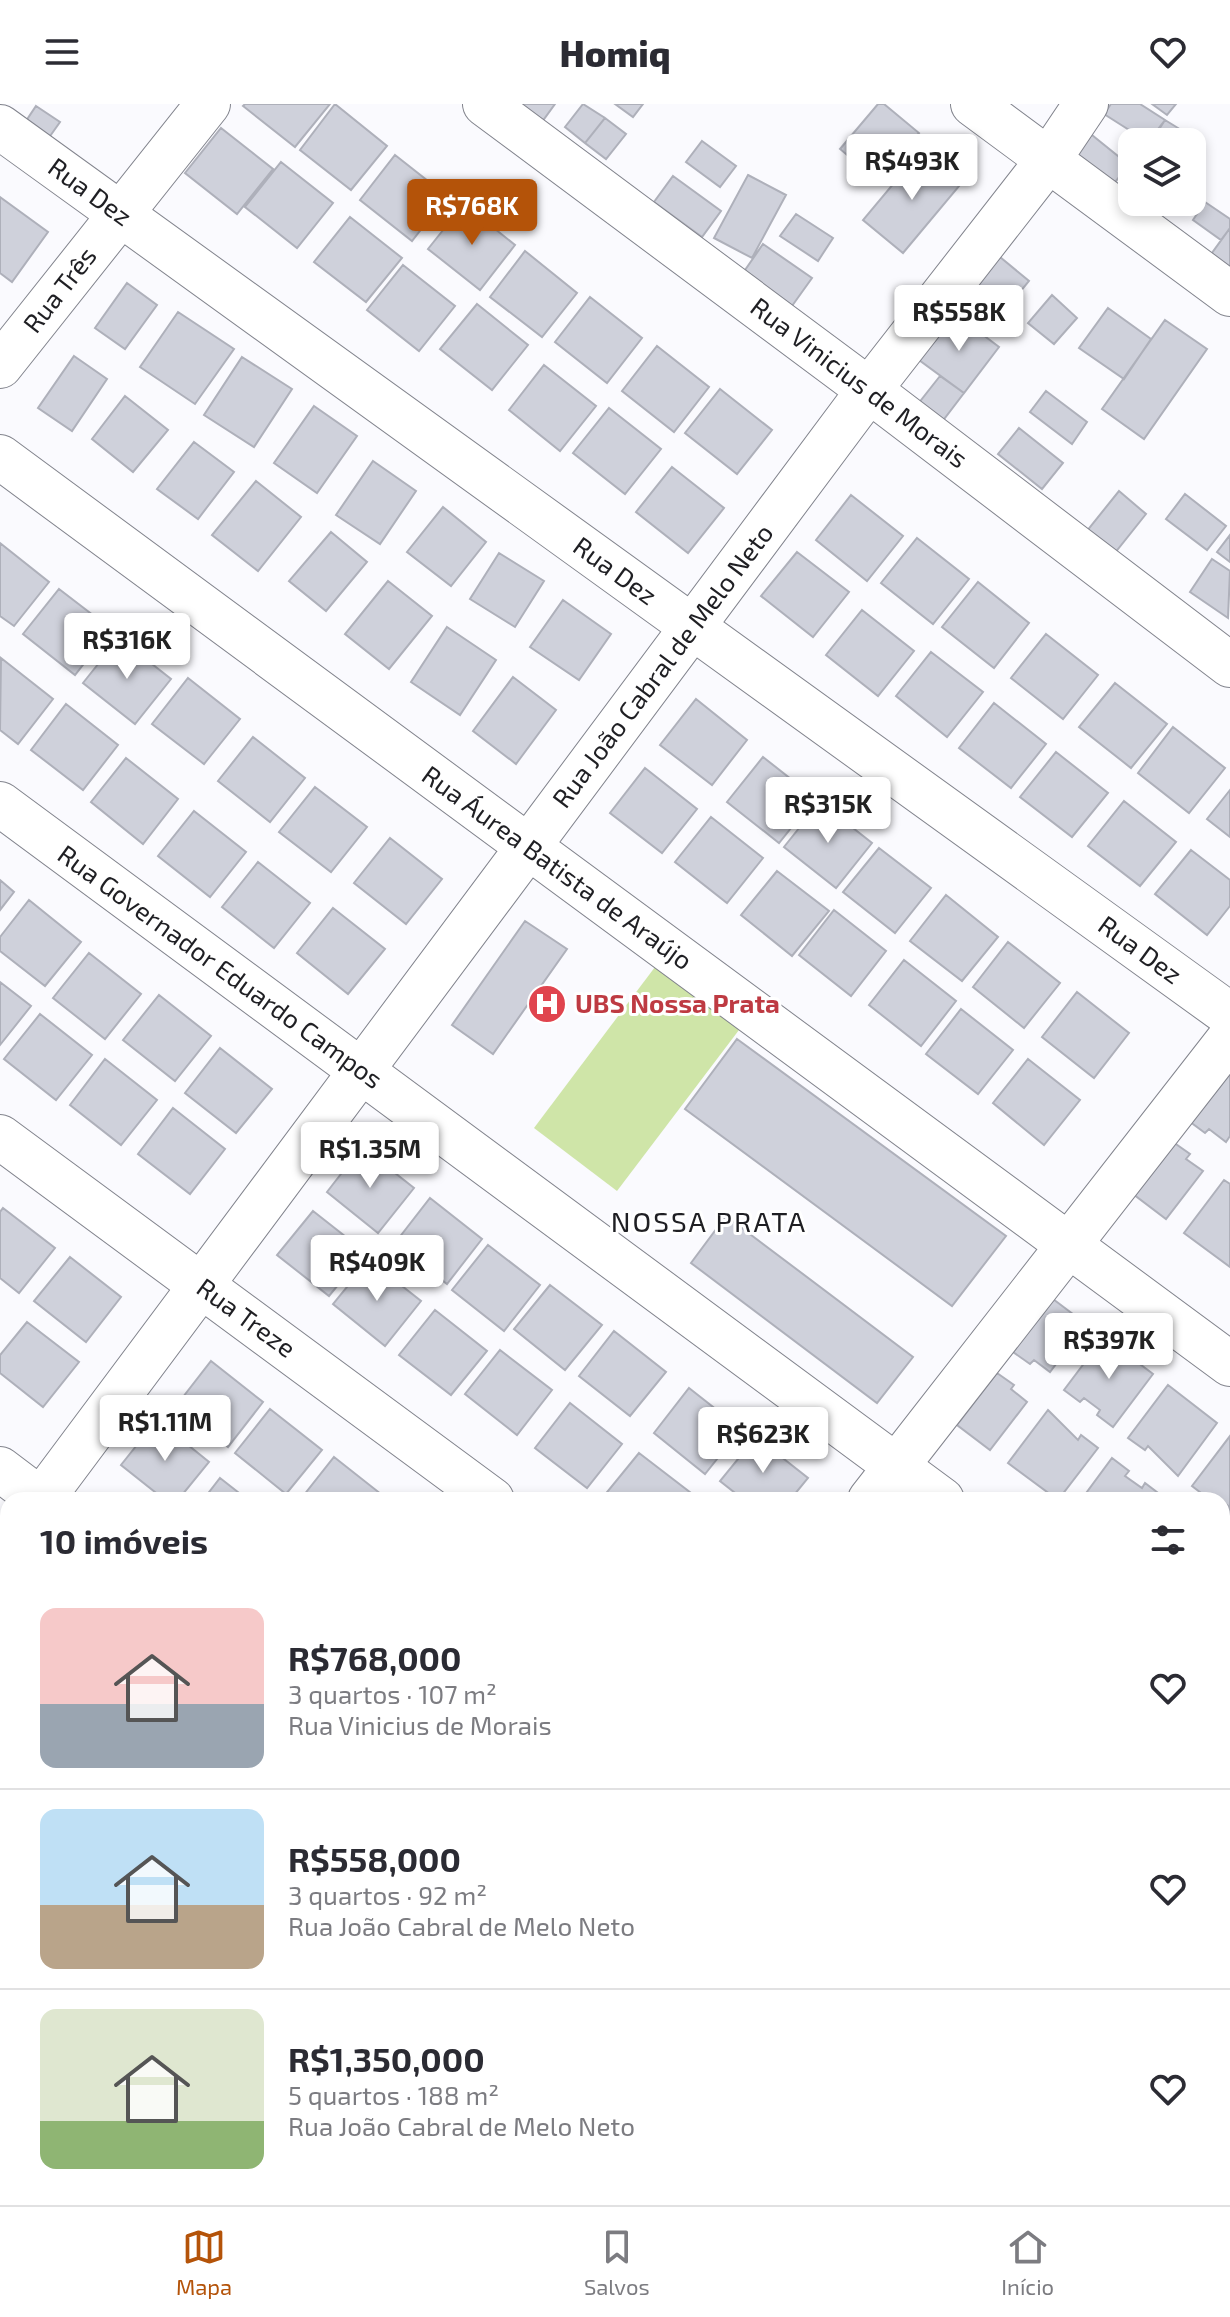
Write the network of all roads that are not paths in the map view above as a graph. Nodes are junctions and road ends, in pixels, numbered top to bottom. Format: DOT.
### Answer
graph roads {
  1 [pos="208,104"];
  2 [pos="485,104"];
  3 [pos="973,104"];
  4 [pos="1086,104"];
  5 [pos="0,127"];
  6 [pos="1049,159"];
  7 [pos="121,214"];
  8 [pos="1230,294"];
  9 [pos="0,366"];
  10 [pos="869,390"];
  11 [pos="0,457"];
  12 [pos="693,627"];
  13 [pos="1230,665"];
  14 [pos="0,804"];
  15 [pos="528,846"];
  16 [pos="1230,1015"];
  17 [pos="1230,1038"];
  18 [pos="361,1071"];
  19 [pos="0,1137"];
  20 [pos="1068,1245"];
  21 [pos="201,1285"];
  22 [pos="1230,1364"];
  23 [pos="0,1469"];
  24 [pos="883,1483"];
  25 [pos="30,1492"];
  26 [pos="47,1492"];
  27 [pos="481,1492"];
  28 [pos="914,1492"];
  1 -- 7 [label="street, Rua Três"];
  2 -- 10 [label="street, Rua Vinicius de Morais"];
  3 -- 6 [label="street"];
  4 -- 6 [label="street, Rua João Cabral de Melo Neto"];
  5 -- 7 [label="street, Rua Dez"];
  6 -- 8 [label="street"];
  6 -- 10 [label="street, Rua João Cabral de Melo Neto"];
  7 -- 9 [label="street, Rua Três"];
  7 -- 12 [label="street, Rua Dez"];
  10 -- 12 [label="street, Rua João Cabral de Melo Neto"];
  10 -- 13 [label="street, Rua Vinicius de Morais"];
  11 -- 15 [label="street, Rua Áurea Batista de Araújo"];
  12 -- 15 [label="street, Rua João Cabral de Melo Neto"];
  12 -- 16 [label="street, Rua Dez"];
  14 -- 18 [label="street, Rua Governador Eduardo Campos"];
  15 -- 18 [label="street, Rua João Cabral de Melo Neto"];
  15 -- 20 [label="street, Rua Áurea Batista de Araújo"];
  17 -- 20 [label="street"];
  18 -- 21 [label="street, Rua João Cabral de Melo Neto"];
  18 -- 24 [label="street, Rua Governador Eduardo Campos"];
  19 -- 21 [label="street, Rua Treze"];
  20 -- 22 [label="street, Rua Áurea Batista de Araújo"];
  20 -- 24 [label="street"];
  21 -- 26 [label="street, Rua João Cabral de Melo Neto"];
  21 -- 27 [label="street, Rua Treze"];
  23 -- 25 [label="street"];
  24 -- 28 [label="street, Rua Governador Eduardo Campos"];
}
